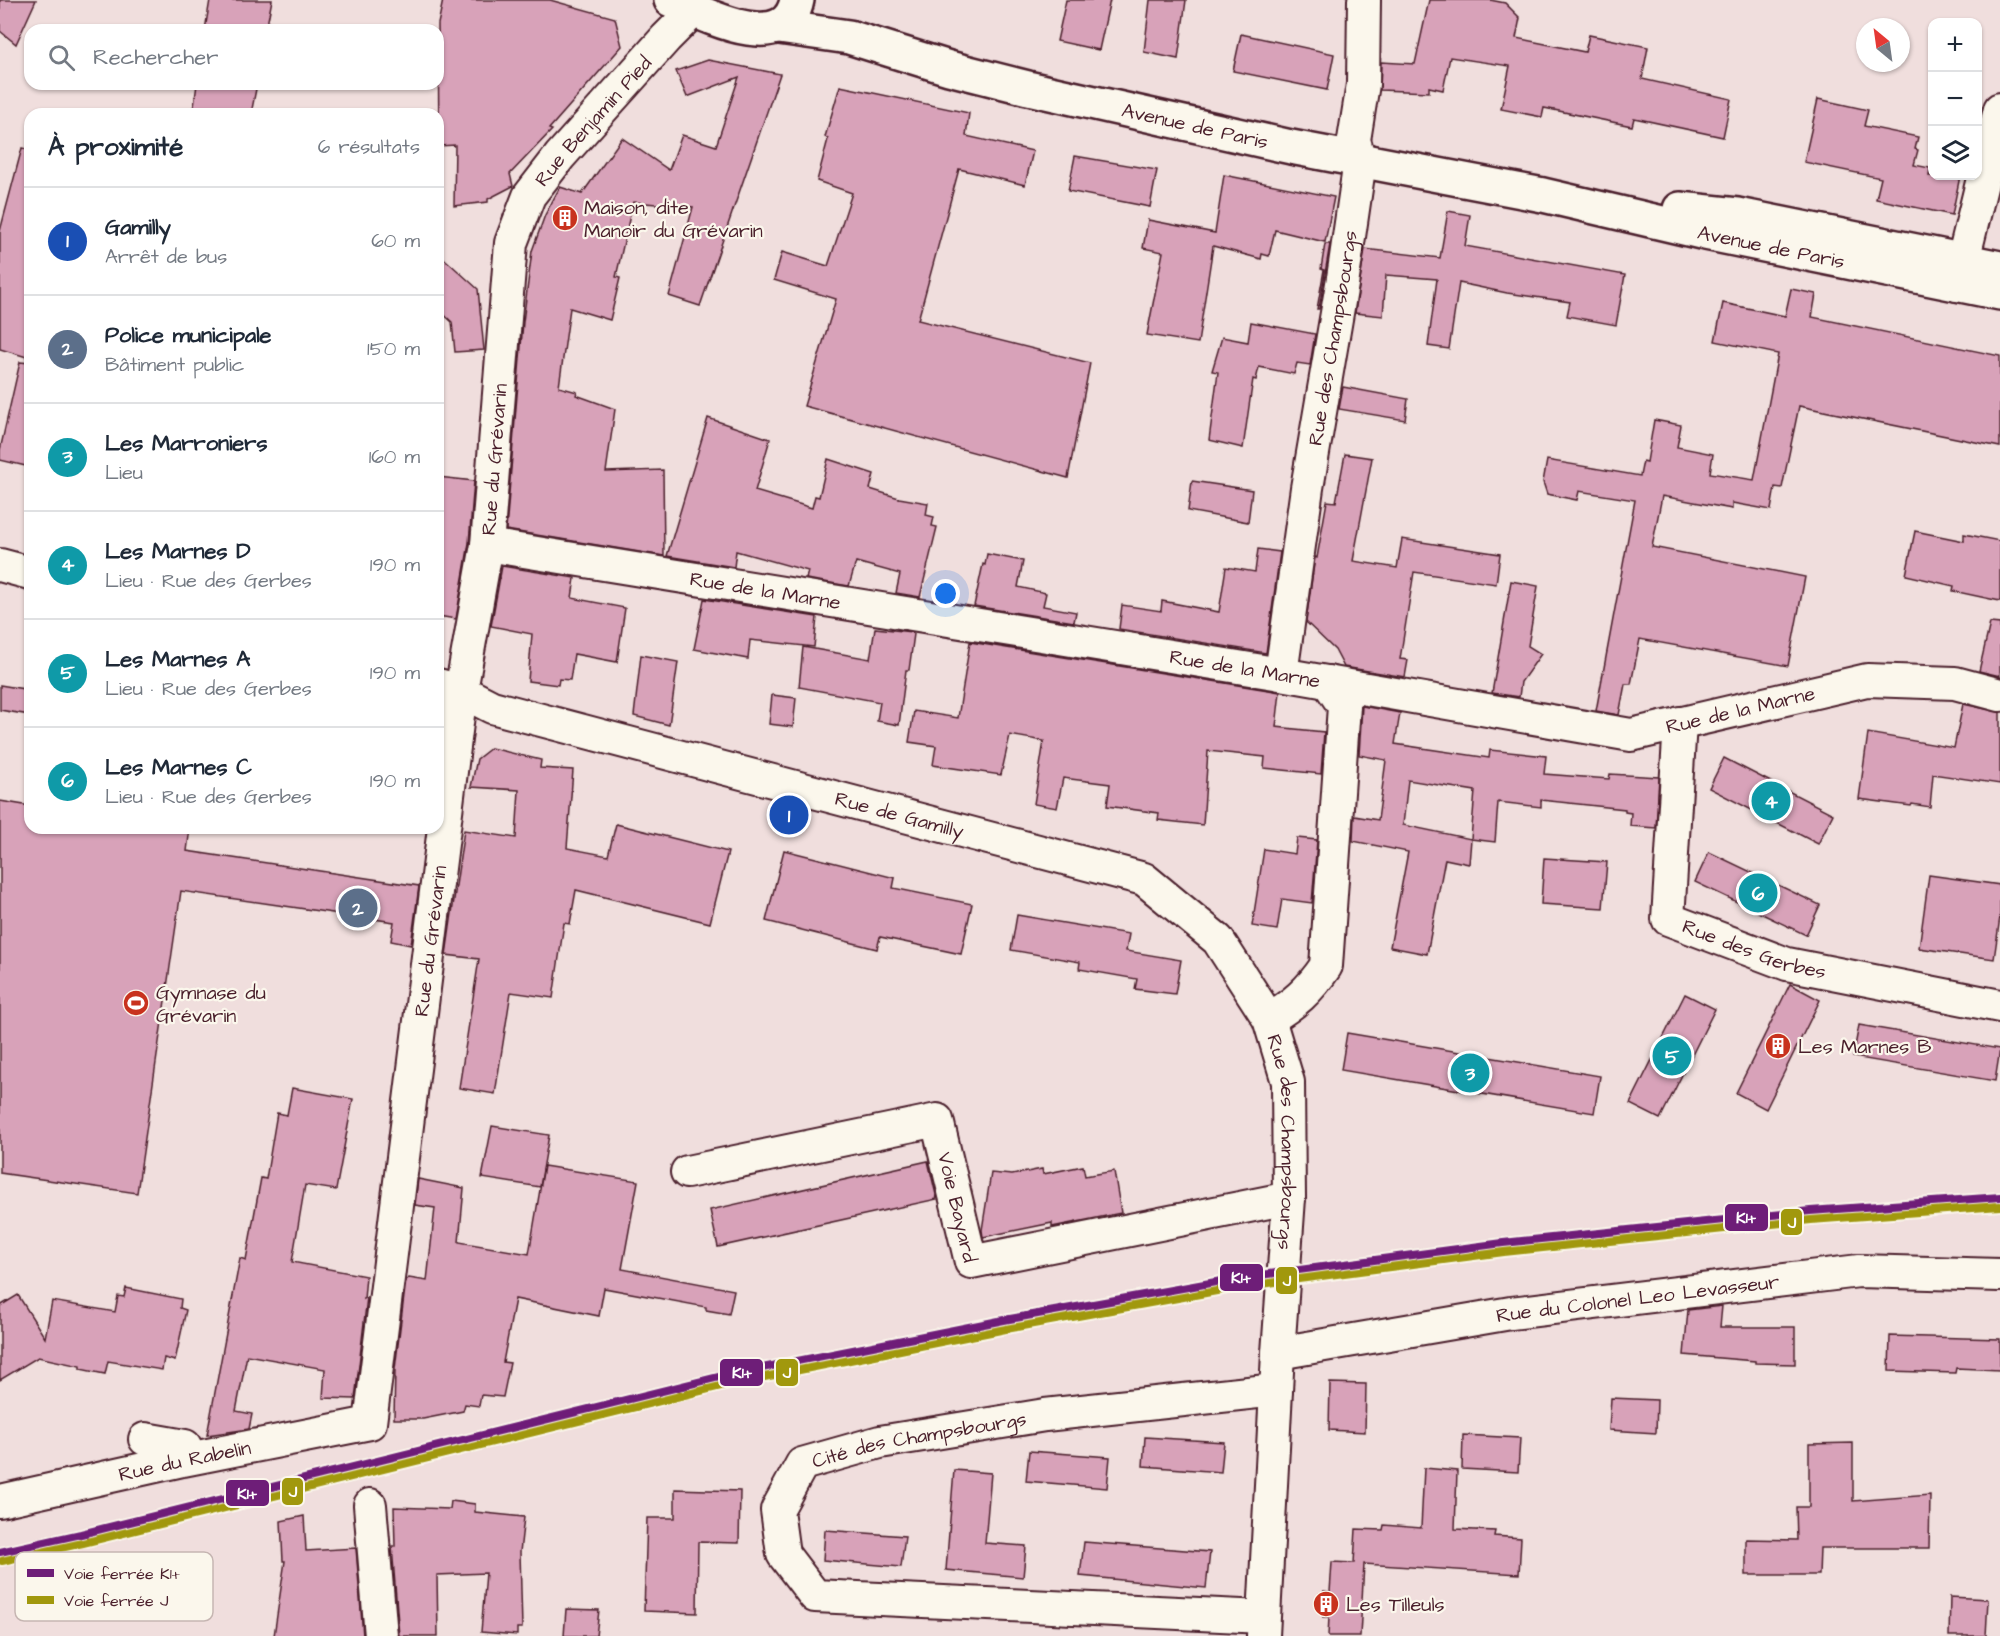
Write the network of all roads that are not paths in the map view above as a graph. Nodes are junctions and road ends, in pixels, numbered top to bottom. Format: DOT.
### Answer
graph roads {
  1 [pos="797,0"];
  2 [pos="810,0"];
  3 [pos="1364,0"];
  4 [pos="683,5"];
  5 [pos="779,27"];
  6 [pos="849,37"];
  7 [pos="2000,109"];
  8 [pos="1360,160"];
  9 [pos="511,243"];
  10 [pos="2000,268"];
  11 [pos="1960,272"];
  12 [pos="2000,293"];
  13 [pos="488,545"];
  14 [pos="0,565"];
  15 [pos="24,571"];
  16 [pos="1281,674"];
  17 [pos="1328,682"];
  18 [pos="449,688"];
  19 [pos="2000,694"];
  20 [pos="1680,723"];
  21 [pos="444,743"];
  22 [pos="436,834"];
  23 [pos="2000,1006"];
  24 [pos="1269,1019"];
  25 [pos="687,1172"];
  26 [pos="1289,1198"];
  27 [pos="2000,1275"];
  28 [pos="1278,1345"];
  29 [pos="1276,1390"];
  30 [pos="370,1424"];
  31 [pos="145,1440"];
  32 [pos="185,1448"];
  33 [pos="0,1501"];
  34 [pos="370,1505"];
  35 [pos="1263,1627"];
  36 [pos="381,1636"];
  1 -- 5 [label="main road"];
  2 -- 6 [label="main road, Avenue de Paris"];
  3 -- 8 [label="street, Rue des Champsbourgs"];
  4 -- 5 [label="main road, Avenue de Paris"];
  4 -- 9 [label="street, Rue Benjamin Pied"];
  5 -- 6 [label="main road, Avenue de Paris"];
  6 -- 8 [label="main road, Avenue de Paris"];
  7 -- 11 [label="street"];
  8 -- 11 [label="main road, Avenue de Paris"];
  8 -- 16 [label="street, Rue des Champsbourgs"];
  9 -- 13 [label="street, Rue du Grévarin"];
  10 -- 11 [label="main road, Avenue de Paris"];
  11 -- 12 [label="main road, Avenue de Paris"];
  13 -- 16 [label="street, Rue de la Marne"];
  13 -- 18 [label="street, Rue du Grévarin"];
  14 -- 15 [label="street"];
  16 -- 17 [label="street, Rue de la Marne"];
  17 -- 20 [label="street, Rue de la Marne"];
  17 -- 24 [label="street, Rue des Champsbourgs"];
  18 -- 21 [label="street, Rue du Grévarin"];
  18 -- 24 [label="street, Rue de Gamilly"];
  19 -- 20 [label="street, Rue de la Marne"];
  20 -- 23 [label="street, Rue des Gerbes"];
  22 -- 30 [label="street, Rue du Grévarin"];
  24 -- 26 [label="street, Rue des Champsbourgs"];
  25 -- 26 [label="street, Voie Bayard"];
  26 -- 28 [label="street, Rue des Champsbourgs"];
  27 -- 28 [label="street, Rue du Colonel Leo Levasseur"];
  28 -- 29 [label="street, Rue des Champsbourgs"];
  29 -- 35 [label="street, Rue des Champsbourgs"];
  29 -- 35 [label="street, Cité des Champsbourgs"];
  30 -- 32 [label="street, Rue du Rabelin"];
  31 -- 32 [label="street"];
  32 -- 33 [label="street, Rue du Rabelin"];
  34 -- 36 [label="street"];
}
